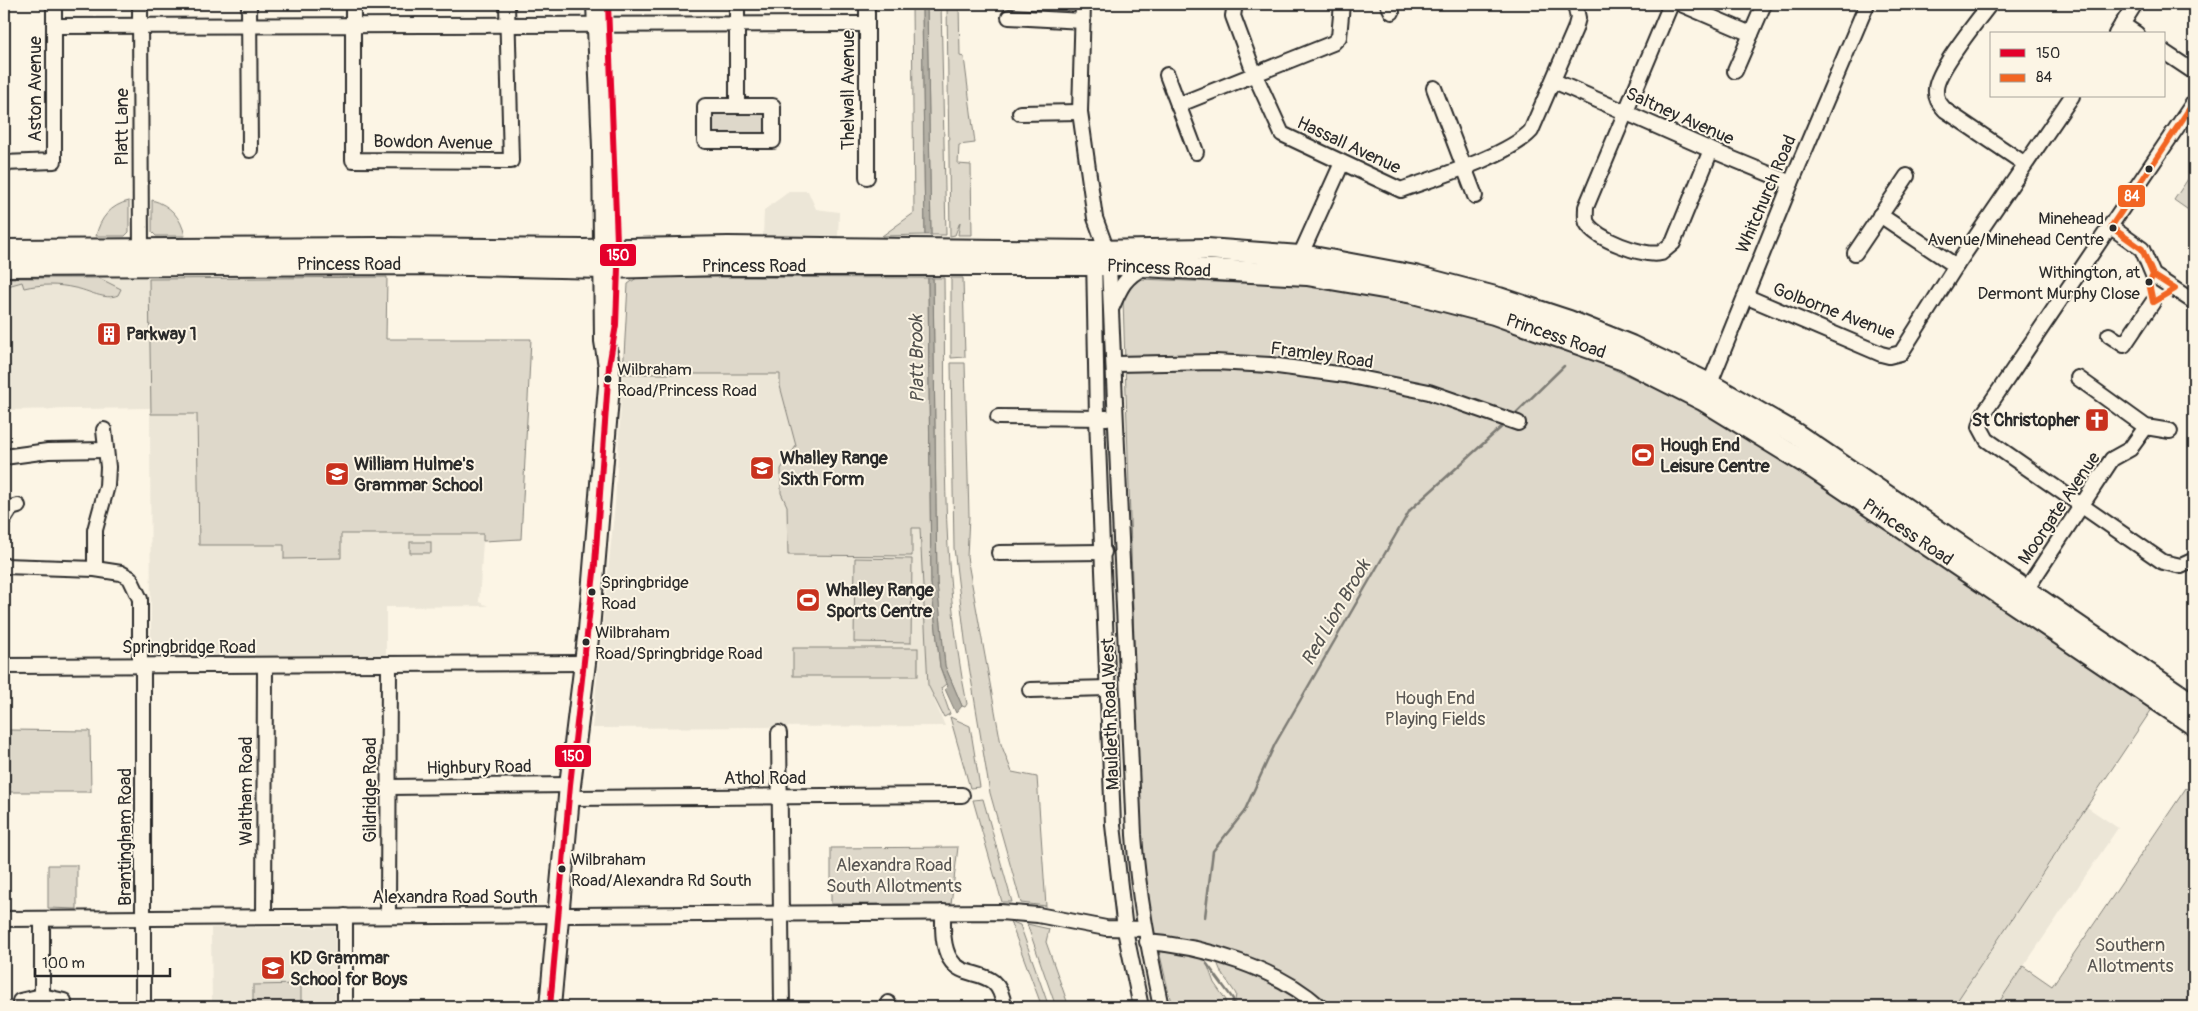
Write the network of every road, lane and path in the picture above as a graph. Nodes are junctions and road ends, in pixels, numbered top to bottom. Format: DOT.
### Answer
graph roads {
  1 [pos="54,4"];
  2 [pos="140,4"];
  3 [pos="249,4"];
  4 [pos="353,4"];
  5 [pos="506,4"];
  6 [pos="597,4"];
  7 [pos="608,4"];
  8 [pos="738,4"];
  9 [pos="867,4"];
  10 [pos="1083,4"];
  11 [pos="1235,4"];
  12 [pos="1342,4"];
  13 [pos="1576,4"];
  14 [pos="1671,4"];
  15 [pos="1681,4"];
  16 [pos="1764,4"];
  17 [pos="1867,4"];
  18 [pos="1990,4"];
  19 [pos="2136,4"];
  20 [pos="1009,17"];
  21 [pos="1082,21"];
  22 [pos="507,24"];
  23 [pos="603,24"];
  24 [pos="737,24"];
  25 [pos="867,24"];
  26 [pos="353,25"];
  27 [pos="54,26"];
  28 [pos="140,26"];
  29 [pos="249,26"];
  30 [pos="2119,29"];
  31 [pos="1751,34"];
  32 [pos="2166,53"];
  33 [pos="1735,71"];
  34 [pos="2194,72"];
  35 [pos="1167,75"];
  36 [pos="1255,75"];
  37 [pos="1554,81"];
  38 [pos="1434,88"];
  39 [pos="2071,98"];
  40 [pos="2194,102"];
  41 [pos="1178,105"];
  42 [pos="737,106"];
  43 [pos="1080,112"];
  44 [pos="1020,113"];
  45 [pos="1626,113"];
  46 [pos="250,150"];
  47 [pos="1710,150"];
  48 [pos="1196,152"];
  49 [pos="4,163"];
  50 [pos="1342,163"];
  51 [pos="2025,164"];
  52 [pos="1465,167"];
  53 [pos="1906,176"];
  54 [pos="867,177"];
  55 [pos="1791,183"];
  56 [pos="1475,196"];
  57 [pos="1880,215"];
  58 [pos="2111,227"];
  59 [pos="4,250"];
  60 [pos="1855,253"];
  61 [pos="1300,256"];
  62 [pos="141,257"];
  63 [pos="611,258"];
  64 [pos="1101,258"];
  65 [pos="4,266"];
  66 [pos="1956,266"];
  67 [pos="1145,267"];
  68 [pos="1744,296"];
  69 [pos="2153,302"];
  70 [pos="2194,302"];
  71 [pos="1110,312"];
  72 [pos="2108,335"];
  73 [pos="1116,364"];
  74 [pos="2078,378"];
  75 [pos="1706,392"];
  76 [pos="998,418"];
  77 [pos="1097,418"];
  78 [pos="1116,418"];
  79 [pos="1518,423"];
  80 [pos="2146,427"];
  81 [pos="104,430"];
  82 [pos="2170,431"];
  83 [pos="106,450"];
  84 [pos="4,457"];
  85 [pos="18,506"];
  86 [pos="2082,506"];
  87 [pos="4,519"];
  88 [pos="1104,552"];
  89 [pos="999,553"];
  90 [pos="2194,560"];
  91 [pos="4,566"];
  92 [pos="95,568"];
  93 [pos="2026,590"];
  94 [pos="585,663"];
  95 [pos="390,664"];
  96 [pos="265,665"];
  97 [pos="4,666"];
  98 [pos="142,666"];
  99 [pos="1109,688"];
  100 [pos="1030,690"];
  101 [pos="2186,711"];
  102 [pos="780,733"];
  103 [pos="389,787"];
  104 [pos="569,792"];
  105 [pos="962,795"];
  106 [pos="780,796"];
  107 [pos="943,912"];
  108 [pos="782,914"];
  109 [pos="558,915"];
  110 [pos="345,916"];
  111 [pos="388,916"];
  112 [pos="264,917"];
  113 [pos="144,918"];
  114 [pos="4,919"];
  115 [pos="42,919"];
  116 [pos="1125,930"];
  117 [pos="1146,935"];
  118 [pos="42,996"];
  119 [pos="64,1000"];
  120 [pos="20,1001"];
  121 [pos="143,1007"];
  122 [pos="344,1007"];
  123 [pos="550,1007"];
  124 [pos="782,1007"];
  125 [pos="1004,1007"];
  126 [pos="1140,1007"];
  127 [pos="1161,1007"];
  128 [pos="1320,1007"];
  1 -- 27 [label="street, Aston Avenue"];
  2 -- 28 [label="street, Platt Lane"];
  3 -- 29 [label="street"];
  4 -- 26 [label="street"];
  5 -- 22 [label="street"];
  6 -- 23 [label="highway"];
  7 -- 23 [label="highway"];
  8 -- 24 [label="street"];
  9 -- 25 [label="street, Thelwall Avenue"];
  10 -- 21 [label="street, Mauldeth Road West"];
  11 -- 36 [label="street, Hassall Avenue"];
  12 -- 36 [label="street"];
  13 -- 37 [label="street, Hassall Avenue"];
  14 -- 45 [label="street"];
  15 -- 31 [label="street"];
  16 -- 31 [label="street"];
  17 -- 55 [label="street, Whitchurch Road"];
  18 -- 51 [label="street"];
  19 -- 30 [label="street"];
  20 -- 21 [label="street"];
  21 -- 43 [label="street, Mauldeth Road West"];
  22 -- 23 [label="street, Aston Avenue"];
  22 -- 26 [label="street, Aston Avenue"];
  22 -- 26 [label="street, Bowdon Avenue"];
  23 -- 24 [label="street, Aston Avenue"];
  23 -- 63 [label="highway"];
  24 -- 25 [label="street, Aston Avenue"];
  24 -- 42 [label="street"];
  25 -- 54 [label="street, Thelwall Avenue"];
  26 -- 29 [label="street, Aston Avenue"];
  27 -- 28 [label="street, Aston Avenue"];
  27 -- 49 [label="street, Aston Avenue"];
  28 -- 29 [label="street, Aston Avenue"];
  28 -- 62 [label="street, Platt Lane"];
  29 -- 46 [label="street"];
  31 -- 33 [label="street"];
  32 -- 34 [label="street"];
  35 -- 41 [label="street"];
  36 -- 41 [label="street"];
  36 -- 50 [label="street, Hassall Avenue"];
  37 -- 45 [label="street, Saltney Avenue"];
  37 -- 52 [label="street, Hassall Avenue"];
  38 -- 52 [label="street"];
  39 -- 51 [label="street, Golborne Avenue"];
  40 -- 58 [label="street"];
  41 -- 48 [label="street"];
  42 -- 42 [label="street"];
  43 -- 44 [label="street"];
  43 -- 64 [label="street, Mauldeth Road West"];
  45 -- 47 [label="street, Saltney Avenue"];
  45 -- 47 [label="street"];
  47 -- 55 [label="street, Saltney Avenue"];
  50 -- 52 [label="street, Hassall Avenue"];
  50 -- 61 [label="street"];
  51 -- 66 [label="street, Golborne Avenue"];
  52 -- 56 [label="street"];
  53 -- 57 [label="street"];
  55 -- 68 [label="street, Whitchurch Road"];
  57 -- 60 [label="street"];
  57 -- 66 [label="street"];
  58 -- 70 [label="street"];
  58 -- 86 [label="street"];
  59 -- 62 [label="highway, Princess Road"];
  61 -- 64 [label="highway, Princess Road"];
  61 -- 75 [label="highway, Princess Road"];
  62 -- 63 [label="highway, Princess Road"];
  62 -- 65 [label="highway, Princess Road"];
  63 -- 64 [label="highway, Princess Road"];
  63 -- 94 [label="highway"];
  64 -- 67 [label="highway, Princess Road"];
  64 -- 71 [label="street, Mauldeth Road West"];
  64 -- 77 [label="street, Mauldeth Road West"];
  66 -- 68 [label="street, Golborne Avenue"];
  67 -- 71 [label="street, Mauldeth Road West"];
  67 -- 75 [label="highway, Princess Road"];
  68 -- 75 [label="street, Whitchurch Road"];
  69 -- 72 [label="street"];
  71 -- 78 [label="street, Mauldeth Road West"];
  73 -- 79 [label="street, Framley Road"];
  74 -- 80 [label="street"];
  75 -- 93 [label="highway, Princess Road"];
  75 -- 101 [label="highway, Princess Road"];
  76 -- 77 [label="street"];
  77 -- 78 [label="street"];
  77 -- 88 [label="street, Mauldeth Road West"];
  78 -- 117 [label="street, Mauldeth Road West"];
  80 -- 82 [label="street"];
  80 -- 86 [label="street, Moorgate Avenue"];
  81 -- 83 [label="street"];
  83 -- 84 [label="street"];
  83 -- 92 [label="street"];
  85 -- 87 [label="street"];
  86 -- 90 [label="street"];
  86 -- 93 [label="street, Moorgate Avenue"];
  88 -- 89 [label="street"];
  88 -- 99 [label="street, Mauldeth Road West"];
  91 -- 92 [label="street, Brantingham Road"];
  92 -- 98 [label="street, Brantingham Road"];
  93 -- 101 [label="highway, Princess Road"];
  94 -- 95 [label="street, Springbridge Road"];
  94 -- 104 [label="highway"];
  95 -- 96 [label="street, Springbridge Road"];
  95 -- 103 [label="street, Gildridge Road"];
  96 -- 98 [label="street, Springbridge Road"];
  96 -- 112 [label="street, Waltham Road"];
  97 -- 98 [label="street, Springbridge Road"];
  98 -- 113 [label="street, Brantingham Road"];
  99 -- 100 [label="street"];
  99 -- 116 [label="street, Mauldeth Road West"];
  102 -- 106 [label="street"];
  103 -- 104 [label="street, Highbury Road"];
  103 -- 111 [label="street, Gildridge Road"];
  104 -- 106 [label="street, Athol Road"];
  104 -- 109 [label="highway"];
  105 -- 106 [label="street, Athol Road"];
  106 -- 108 [label="street"];
  107 -- 108 [label="street, Alexandra Road South"];
  107 -- 116 [label="street, Alexandra Road South"];
  107 -- 125 [label="street"];
  108 -- 109 [label="street, Alexandra Road South"];
  108 -- 124 [label="street"];
  109 -- 111 [label="street, Alexandra Road South"];
  109 -- 123 [label="highway"];
  110 -- 111 [label="street, Alexandra Road South"];
  110 -- 112 [label="street, Alexandra Road South"];
  110 -- 122 [label="street"];
  112 -- 113 [label="street, Alexandra Road South"];
  113 -- 115 [label="street, Alexandra Road South"];
  113 -- 121 [label="street, Brantingham Road"];
  114 -- 115 [label="street, Alexandra Road South"];
  115 -- 118 [label="street"];
  116 -- 117 [label="street, Alexandra Road South"];
  116 -- 126 [label="street, Mauldeth Road West"];
  117 -- 127 [label="street, Mauldeth Road West"];
  117 -- 128 [label="street, Alexandra Road South"];
  118 -- 119 [label="street"];
  118 -- 120 [label="street"];
}
